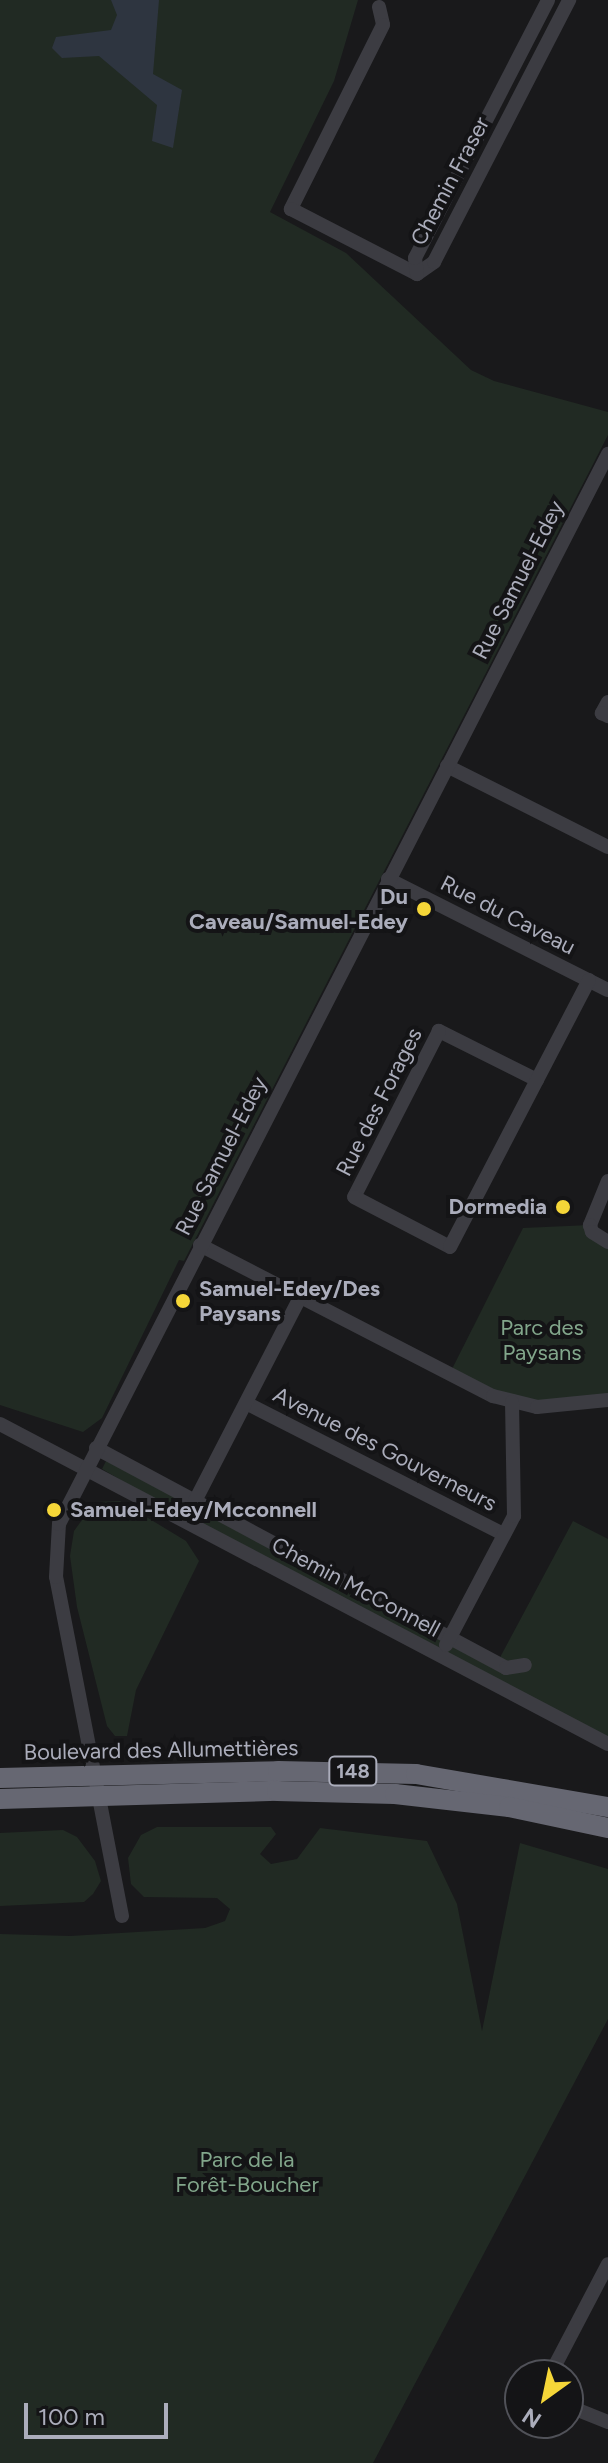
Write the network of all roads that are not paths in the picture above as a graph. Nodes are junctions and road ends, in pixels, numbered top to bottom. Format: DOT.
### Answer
graph roads {
  1 [pos="548,0"];
  2 [pos="569,0"];
  3 [pos="379,7"];
  4 [pos="417,274"];
  5 [pos="608,454"];
  6 [pos="608,702"];
  7 [pos="608,716"];
  8 [pos="447,766"];
  9 [pos="608,847"];
  10 [pos="388,879"];
  11 [pos="589,980"];
  12 [pos="608,990"];
  13 [pos="537,1080"];
  14 [pos="608,1181"];
  15 [pos="608,1242"];
  16 [pos="200,1245"];
  17 [pos="300,1298"];
  18 [pos="608,1400"];
  19 [pos="512,1402"];
  20 [pos="248,1404"];
  21 [pos="0,1424"];
  22 [pos="96,1448"];
  23 [pos="85,1469"];
  24 [pos="195,1501"];
  25 [pos="503,1534"];
  26 [pos="451,1636"];
  27 [pos="440,1656"];
  28 [pos="525,1665"];
  29 [pos="608,1744"];
  30 [pos="95,1776"];
  31 [pos="0,1778"];
  32 [pos="99,1798"];
  33 [pos="0,1799"];
  34 [pos="608,1807"];
  35 [pos="608,1828"];
  36 [pos="122,1916"];
  37 [pos="608,2264"];
  38 [pos="558,2359"];
  39 [pos="584,2412"];
  40 [pos="608,2422"];
  1 -- 4 [label="street, Chemin Fraser"];
  2 -- 4 [label="street, Chemin Fraser"];
  3 -- 4 [label="street"];
  5 -- 8 [label="street, Rue Samuel-Edey"];
  6 -- 7 [label="street"];
  8 -- 9 [label="street"];
  8 -- 10 [label="street, Rue Samuel-Edey"];
  10 -- 11 [label="street, Rue du Caveau"];
  10 -- 16 [label="street, Rue Samuel-Edey"];
  11 -- 12 [label="street, Rue du Caveau"];
  11 -- 13 [label="street, Rue des Forages"];
  13 -- 13 [label="street, Rue des Forages"];
  14 -- 15 [label="street"];
  16 -- 17 [label="street"];
  16 -- 22 [label="street, Rue Samuel-Edey"];
  17 -- 19 [label="street"];
  17 -- 20 [label="street"];
  18 -- 19 [label="street"];
  19 -- 25 [label="street"];
  20 -- 24 [label="street"];
  20 -- 25 [label="street, Avenue des Gouverneurs"];
  21 -- 23 [label="street, Chemin McConnell"];
  22 -- 23 [label="street, Rue Samuel-Edey"];
  22 -- 24 [label="street"];
  23 -- 27 [label="street, Chemin McConnell"];
  23 -- 30 [label="street, Rue Samuel-Edey"];
  24 -- 26 [label="street"];
  25 -- 26 [label="street"];
  26 -- 27 [label="street"];
  26 -- 28 [label="street"];
  27 -- 29 [label="street, Chemin McConnell"];
  30 -- 31 [label="highway, Boulevard des Allumettières / 148"];
  30 -- 32 [label="street, Rue Samuel-Edey"];
  30 -- 34 [label="highway, Boulevard des Allumettières / 148"];
  32 -- 33 [label="highway, Boulevard des Allumettières / 148"];
  32 -- 35 [label="highway, Boulevard des Allumettières / 148"];
  32 -- 36 [label="street, Rue Samuel-Edey"];
  37 -- 38 [label="street"];
  39 -- 40 [label="street"];
}
